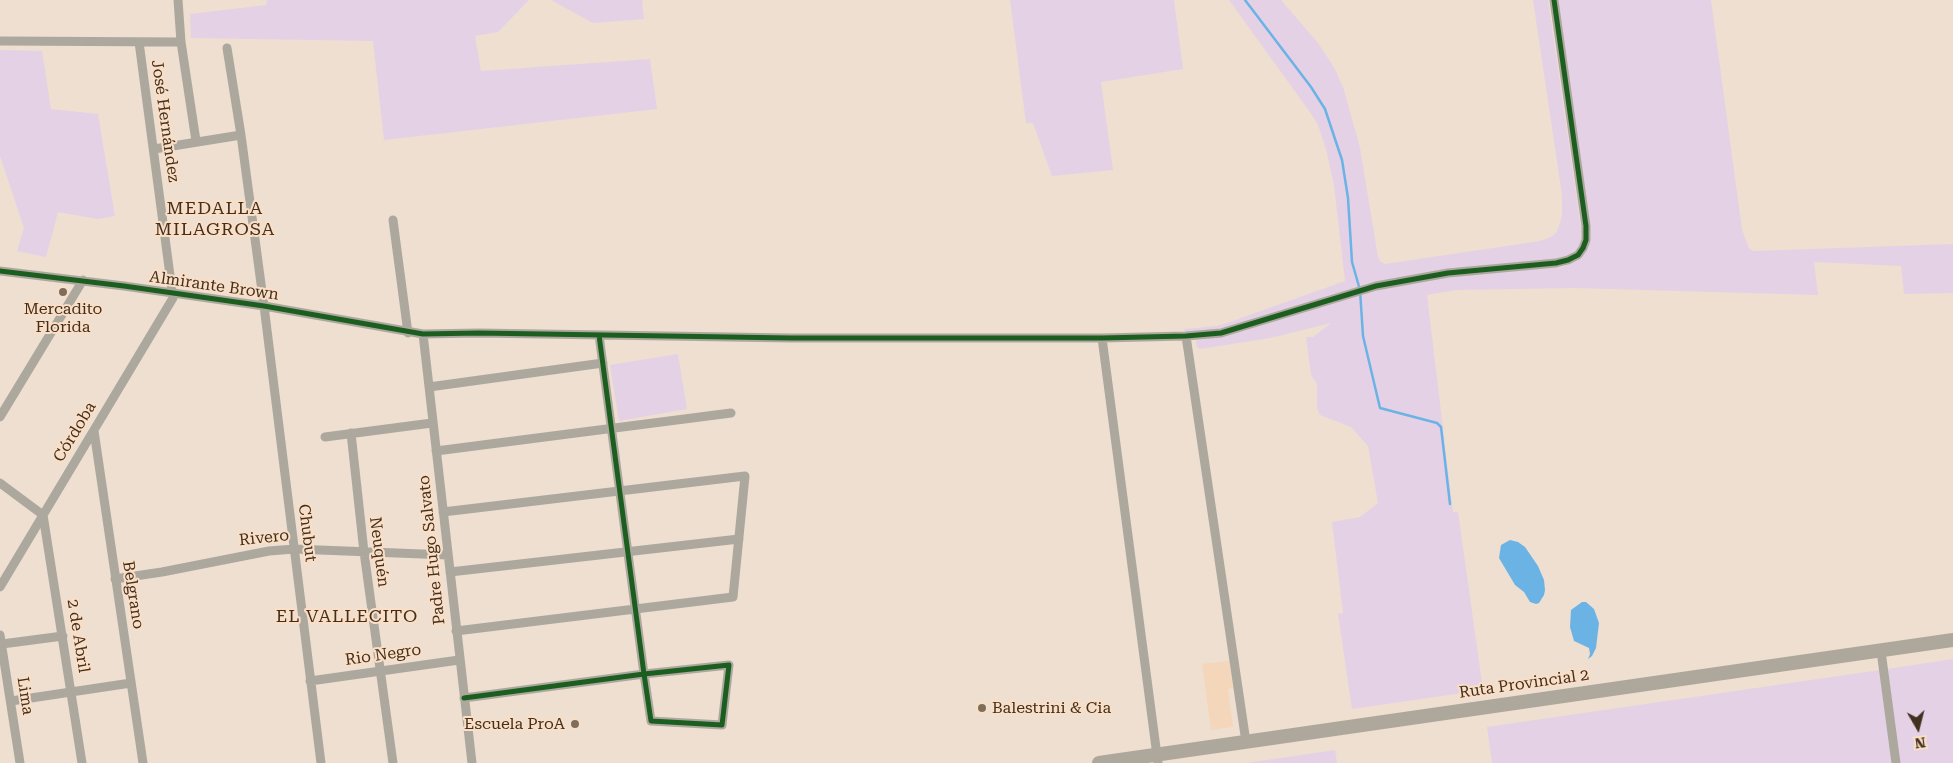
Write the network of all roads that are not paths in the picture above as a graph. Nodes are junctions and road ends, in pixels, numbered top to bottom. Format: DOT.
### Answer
graph roads {
  1 [pos="178,0"];
  2 [pos="1554,0"];
  3 [pos="0,41"];
  4 [pos="139,42"];
  5 [pos="181,42"];
  6 [pos="227,48"];
  7 [pos="241,135"];
  8 [pos="196,141"];
  9 [pos="154,149"];
  10 [pos="393,220"];
  11 [pos="0,271"];
  12 [pos="83,280"];
  13 [pos="173,292"];
  14 [pos="264,306"];
  15 [pos="408,333"];
  16 [pos="423,334"];
  17 [pos="599,334"];
  18 [pos="1186,336"];
  19 [pos="1102,338"];
  20 [pos="603,363"];
  21 [pos="429,387"];
  22 [pos="731,413"];
  23 [pos="0,417"];
  24 [pos="432,423"];
  25 [pos="612,428"];
  26 [pos="94,431"];
  27 [pos="351,433"];
  28 [pos="326,436"];
  29 [pos="436,450"];
  30 [pos="0,483"];
  31 [pos="621,492"];
  32 [pos="443,512"];
  33 [pos="43,515"];
  34 [pos="739,539"];
  35 [pos="294,550"];
  36 [pos="364,552"];
  37 [pos="628,553"];
  38 [pos="448,555"];
  39 [pos="450,572"];
  40 [pos="115,579"];
  41 [pos="0,587"];
  42 [pos="636,609"];
  43 [pos="456,632"];
  44 [pos="63,636"];
  45 [pos="1,639"];
  46 [pos="1953,640"];
  47 [pos="1881,651"];
  48 [pos="460,660"];
  49 [pos="380,671"];
  50 [pos="644,674"];
  51 [pos="310,680"];
  52 [pos="131,683"];
  53 [pos="72,692"];
  54 [pos="464,698"];
  55 [pos="11,701"];
  56 [pos="1246,742"];
  57 [pos="1157,759"];
  58 [pos="20,763"];
  59 [pos="82,763"];
  60 [pos="143,763"];
  61 [pos="321,763"];
  62 [pos="393,763"];
  63 [pos="472,763"];
  64 [pos="1099,763"];
  65 [pos="1896,763"];
  1 -- 5 [label="street"];
  2 -- 18 [label="street, Almirante Brown"];
  3 -- 4 [label="street"];
  4 -- 5 [label="street"];
  4 -- 9 [label="street, José Hernández"];
  5 -- 8 [label="street"];
  6 -- 7 [label="street, Chubut"];
  7 -- 8 [label="street"];
  7 -- 14 [label="street, Chubut"];
  8 -- 9 [label="street"];
  9 -- 13 [label="street, José Hernández"];
  10 -- 15 [label="street"];
  11 -- 12 [label="street, Almirante Brown"];
  12 -- 13 [label="street, Almirante Brown"];
  12 -- 23 [label="street"];
  13 -- 14 [label="street, Almirante Brown"];
  13 -- 26 [label="street, Córdoba"];
  14 -- 15 [label="street, Almirante Brown"];
  14 -- 35 [label="street, Chubut"];
  15 -- 16 [label="street, Almirante Brown"];
  16 -- 17 [label="street, Almirante Brown"];
  16 -- 21 [label="street, Padre Hugo Salvato"];
  17 -- 19 [label="street, Almirante Brown"];
  17 -- 20 [label="street"];
  18 -- 19 [label="street, Almirante Brown"];
  18 -- 56 [label="street"];
  19 -- 57 [label="street"];
  20 -- 21 [label="street"];
  20 -- 25 [label="street"];
  21 -- 24 [label="street, Padre Hugo Salvato"];
  22 -- 25 [label="street"];
  24 -- 27 [label="street"];
  24 -- 29 [label="street, Padre Hugo Salvato"];
  25 -- 29 [label="street"];
  25 -- 31 [label="street"];
  26 -- 33 [label="street, Córdoba"];
  26 -- 40 [label="street, Belgrano"];
  27 -- 28 [label="street"];
  27 -- 36 [label="street, Neuquén"];
  29 -- 32 [label="street, Padre Hugo Salvato"];
  30 -- 33 [label="street"];
  31 -- 32 [label="street"];
  31 -- 34 [label="street"];
  31 -- 37 [label="street"];
  32 -- 38 [label="street, Padre Hugo Salvato"];
  33 -- 41 [label="street, Córdoba"];
  33 -- 44 [label="street, 2 de Abril"];
  34 -- 37 [label="street"];
  34 -- 42 [label="street"];
  35 -- 36 [label="street, Rivero"];
  35 -- 40 [label="street, Rivero"];
  35 -- 51 [label="street, Chubut"];
  36 -- 38 [label="street, Rivero"];
  36 -- 49 [label="street, Neuquén"];
  37 -- 39 [label="street"];
  37 -- 42 [label="street"];
  38 -- 39 [label="street, Padre Hugo Salvato"];
  39 -- 43 [label="street, Padre Hugo Salvato"];
  40 -- 52 [label="street, Belgrano"];
  42 -- 43 [label="street"];
  42 -- 50 [label="street"];
  43 -- 48 [label="street, Padre Hugo Salvato"];
  44 -- 45 [label="street"];
  44 -- 53 [label="street, 2 de Abril"];
  45 -- 55 [label="street, Lima"];
  46 -- 47 [label="main road, Ruta Provincial 2"];
  47 -- 56 [label="main road, Ruta Provincial 2"];
  47 -- 65 [label="street"];
  48 -- 49 [label="street, Rio Negro"];
  48 -- 54 [label="street, Padre Hugo Salvato"];
  49 -- 51 [label="street, Rio Negro"];
  49 -- 62 [label="street, Neuquén"];
  50 -- 50 [label="street"];
  50 -- 54 [label="street"];
  51 -- 61 [label="street, Chubut"];
  52 -- 53 [label="street"];
  52 -- 60 [label="street, Belgrano"];
  53 -- 55 [label="street"];
  53 -- 59 [label="street, 2 de Abril"];
  54 -- 63 [label="street, Padre Hugo Salvato"];
  55 -- 58 [label="street, Lima"];
  56 -- 57 [label="main road, Ruta Provincial 2"];
  57 -- 64 [label="main road, Ruta Provincial 2"];
}
